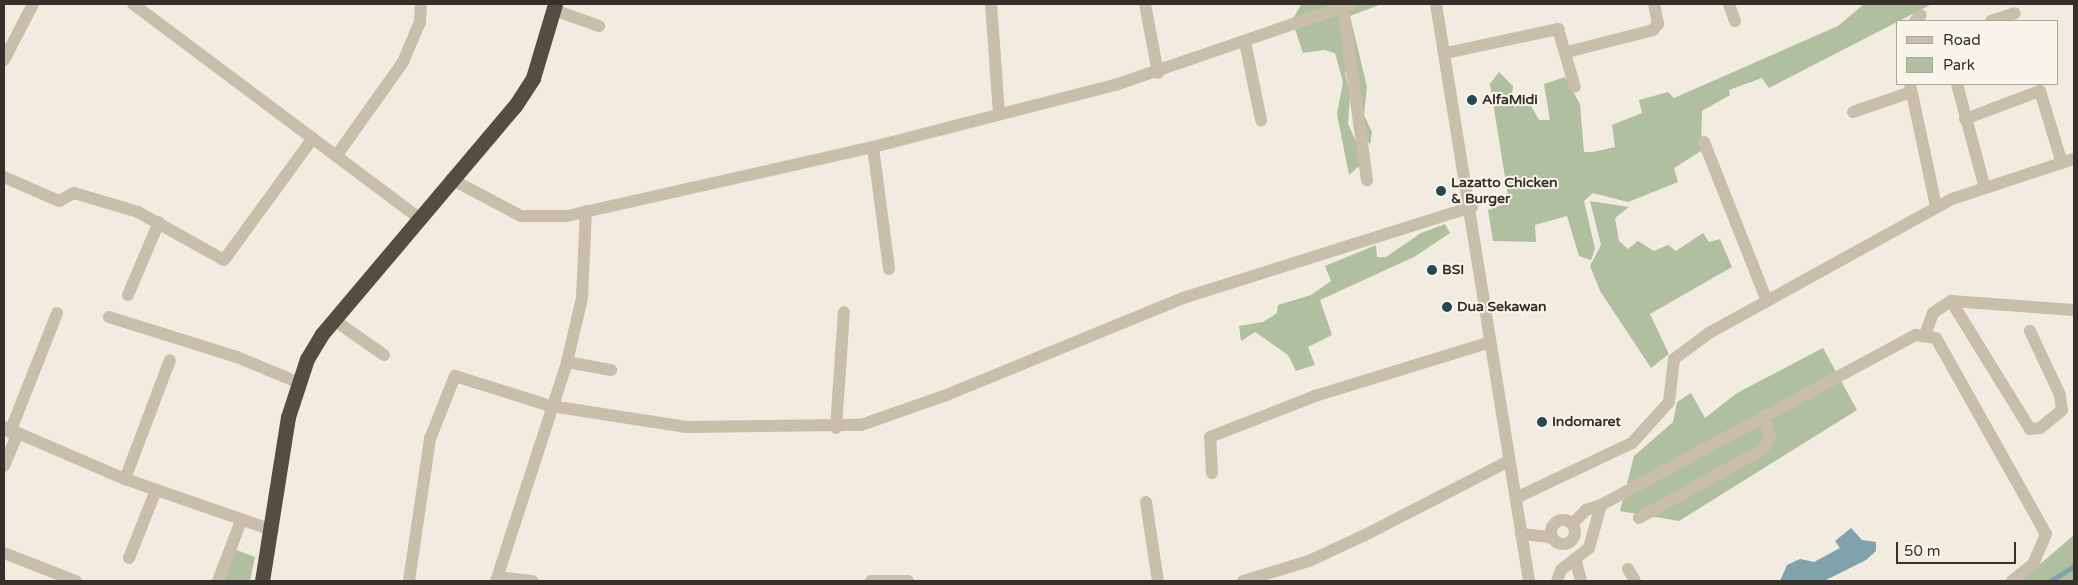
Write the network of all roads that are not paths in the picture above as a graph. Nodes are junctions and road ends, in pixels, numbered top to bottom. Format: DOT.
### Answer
graph roads {
  1 [pos="33,4"];
  2 [pos="133,4"];
  3 [pos="421,4"];
  4 [pos="991,4"];
  5 [pos="1145,4"];
  6 [pos="1436,4"];
  7 [pos="1654,4"];
  8 [pos="1728,4"];
  9 [pos="1347,6"];
  10 [pos="554,7"];
  11 [pos="2015,12"];
  12 [pos="1994,20"];
  13 [pos="1735,21"];
  14 [pos="599,26"];
  15 [pos="1245,42"];
  16 [pos="1567,52"];
  17 [pos="1446,54"];
  18 [pos="4,60"];
  19 [pos="1158,73"];
  20 [pos="1957,85"];
  21 [pos="1575,87"];
  22 [pos="1910,88"];
  23 [pos="2039,88"];
  24 [pos="999,112"];
  25 [pos="1853,112"];
  26 [pos="1965,119"];
  27 [pos="1261,120"];
  28 [pos="313,138"];
  29 [pos="1704,142"];
  30 [pos="872,147"];
  31 [pos="337,155"];
  32 [pos="2068,161"];
  33 [pos="4,177"];
  34 [pos="451,179"];
  35 [pos="1367,180"];
  36 [pos="1984,185"];
  37 [pos="1936,206"];
  38 [pos="1472,207"];
  39 [pos="586,211"];
  40 [pos="420,218"];
  41 [pos="159,222"];
  42 [pos="889,269"];
  43 [pos="128,295"];
  44 [pos="1767,301"];
  45 [pos="1951,301"];
  46 [pos="2074,310"];
  47 [pos="844,312"];
  48 [pos="57,313"];
  49 [pos="109,317"];
  50 [pos="334,320"];
  51 [pos="2030,331"];
  52 [pos="1925,336"];
  53 [pos="1490,342"];
  54 [pos="384,355"];
  55 [pos="170,360"];
  56 [pos="567,362"];
  57 [pos="610,370"];
  58 [pos="297,382"];
  59 [pos="551,406"];
  60 [pos="1764,417"];
  61 [pos="836,428"];
  62 [pos="10,431"];
  63 [pos="1509,461"];
  64 [pos="4,466"];
  65 [pos="1212,473"];
  66 [pos="125,479"];
  67 [pos="156,490"];
  68 [pos="1516,498"];
  69 [pos="1146,502"];
  70 [pos="1601,505"];
  71 [pos="1639,518"];
  72 [pos="241,521"];
  73 [pos="1572,524"];
  74 [pos="269,529"];
  75 [pos="1521,534"];
  76 [pos="1557,540"];
  77 [pos="4,553"];
  78 [pos="129,558"];
  79 [pos="1573,563"];
  80 [pos="1628,569"];
  81 [pos="497,579"];
  82 [pos="76,581"];
  83 [pos="218,581"];
  84 [pos="262,581"];
  85 [pos="408,581"];
  86 [pos="534,581"];
  87 [pos="871,581"];
  88 [pos="908,581"];
  89 [pos="1158,581"];
  90 [pos="1243,581"];
  91 [pos="1529,581"];
  92 [pos="1557,581"];
  93 [pos="1582,581"];
  94 [pos="1635,581"];
  95 [pos="2012,581"];
  1 -- 18 [label="street"];
  2 -- 28 [label="street"];
  3 -- 31 [label="street"];
  4 -- 24 [label="street"];
  5 -- 19 [label="street"];
  6 -- 17 [label="street"];
  7 -- 16 [label="street"];
  8 -- 13 [label="street"];
  9 -- 15 [label="street"];
  9 -- 35 [label="street"];
  10 -- 14 [label="street"];
  10 -- 34 [label="highway"];
  11 -- 12 [label="street"];
  15 -- 19 [label="street"];
  15 -- 27 [label="street"];
  16 -- 17 [label="street"];
  16 -- 21 [label="street"];
  17 -- 38 [label="street"];
  19 -- 24 [label="street"];
  20 -- 26 [label="street"];
  22 -- 25 [label="street"];
  22 -- 37 [label="street"];
  23 -- 26 [label="street"];
  23 -- 32 [label="street"];
  24 -- 30 [label="street"];
  26 -- 36 [label="street"];
  28 -- 31 [label="street"];
  28 -- 41 [label="street"];
  29 -- 44 [label="street"];
  30 -- 39 [label="street"];
  30 -- 42 [label="street"];
  31 -- 40 [label="street"];
  32 -- 36 [label="street"];
  33 -- 41 [label="street"];
  34 -- 39 [label="street"];
  34 -- 40 [label="highway"];
  36 -- 37 [label="street"];
  37 -- 44 [label="street"];
  38 -- 53 [label="street"];
  38 -- 61 [label="street"];
  39 -- 56 [label="street"];
  40 -- 50 [label="highway"];
  41 -- 43 [label="street"];
  44 -- 68 [label="street"];
  45 -- 46 [label="street"];
  45 -- 51 [label="street"];
  45 -- 52 [label="street"];
  47 -- 61 [label="street"];
  48 -- 62 [label="street"];
  49 -- 58 [label="street"];
  50 -- 54 [label="street"];
  50 -- 58 [label="highway"];
  52 -- 60 [label="street"];
  52 -- 95 [label="street"];
  53 -- 63 [label="street"];
  53 -- 65 [label="street"];
  55 -- 66 [label="street"];
  56 -- 57 [label="street"];
  56 -- 59 [label="street"];
  58 -- 74 [label="highway"];
  59 -- 61 [label="street"];
  59 -- 81 [label="street"];
  59 -- 85 [label="street"];
  60 -- 70 [label="street"];
  60 -- 71 [label="street"];
  62 -- 64 [label="street"];
  62 -- 66 [label="street"];
  63 -- 68 [label="street"];
  63 -- 90 [label="street"];
  66 -- 67 [label="street"];
  67 -- 72 [label="street"];
  67 -- 78 [label="street"];
  68 -- 75 [label="street"];
  69 -- 89 [label="street"];
  70 -- 73 [label="street"];
  70 -- 79 [label="street"];
  72 -- 74 [label="street"];
  72 -- 83 [label="street"];
  73 -- 76 [label="street"];
  73 -- 76 [label="street"];
  74 -- 84 [label="highway"];
  75 -- 76 [label="street"];
  75 -- 91 [label="street"];
  76 -- 79 [label="street"];
  77 -- 82 [label="street"];
  79 -- 92 [label="street"];
  79 -- 93 [label="street"];
  80 -- 94 [label="street"];
  81 -- 86 [label="street"];
  87 -- 88 [label="street"];
}
